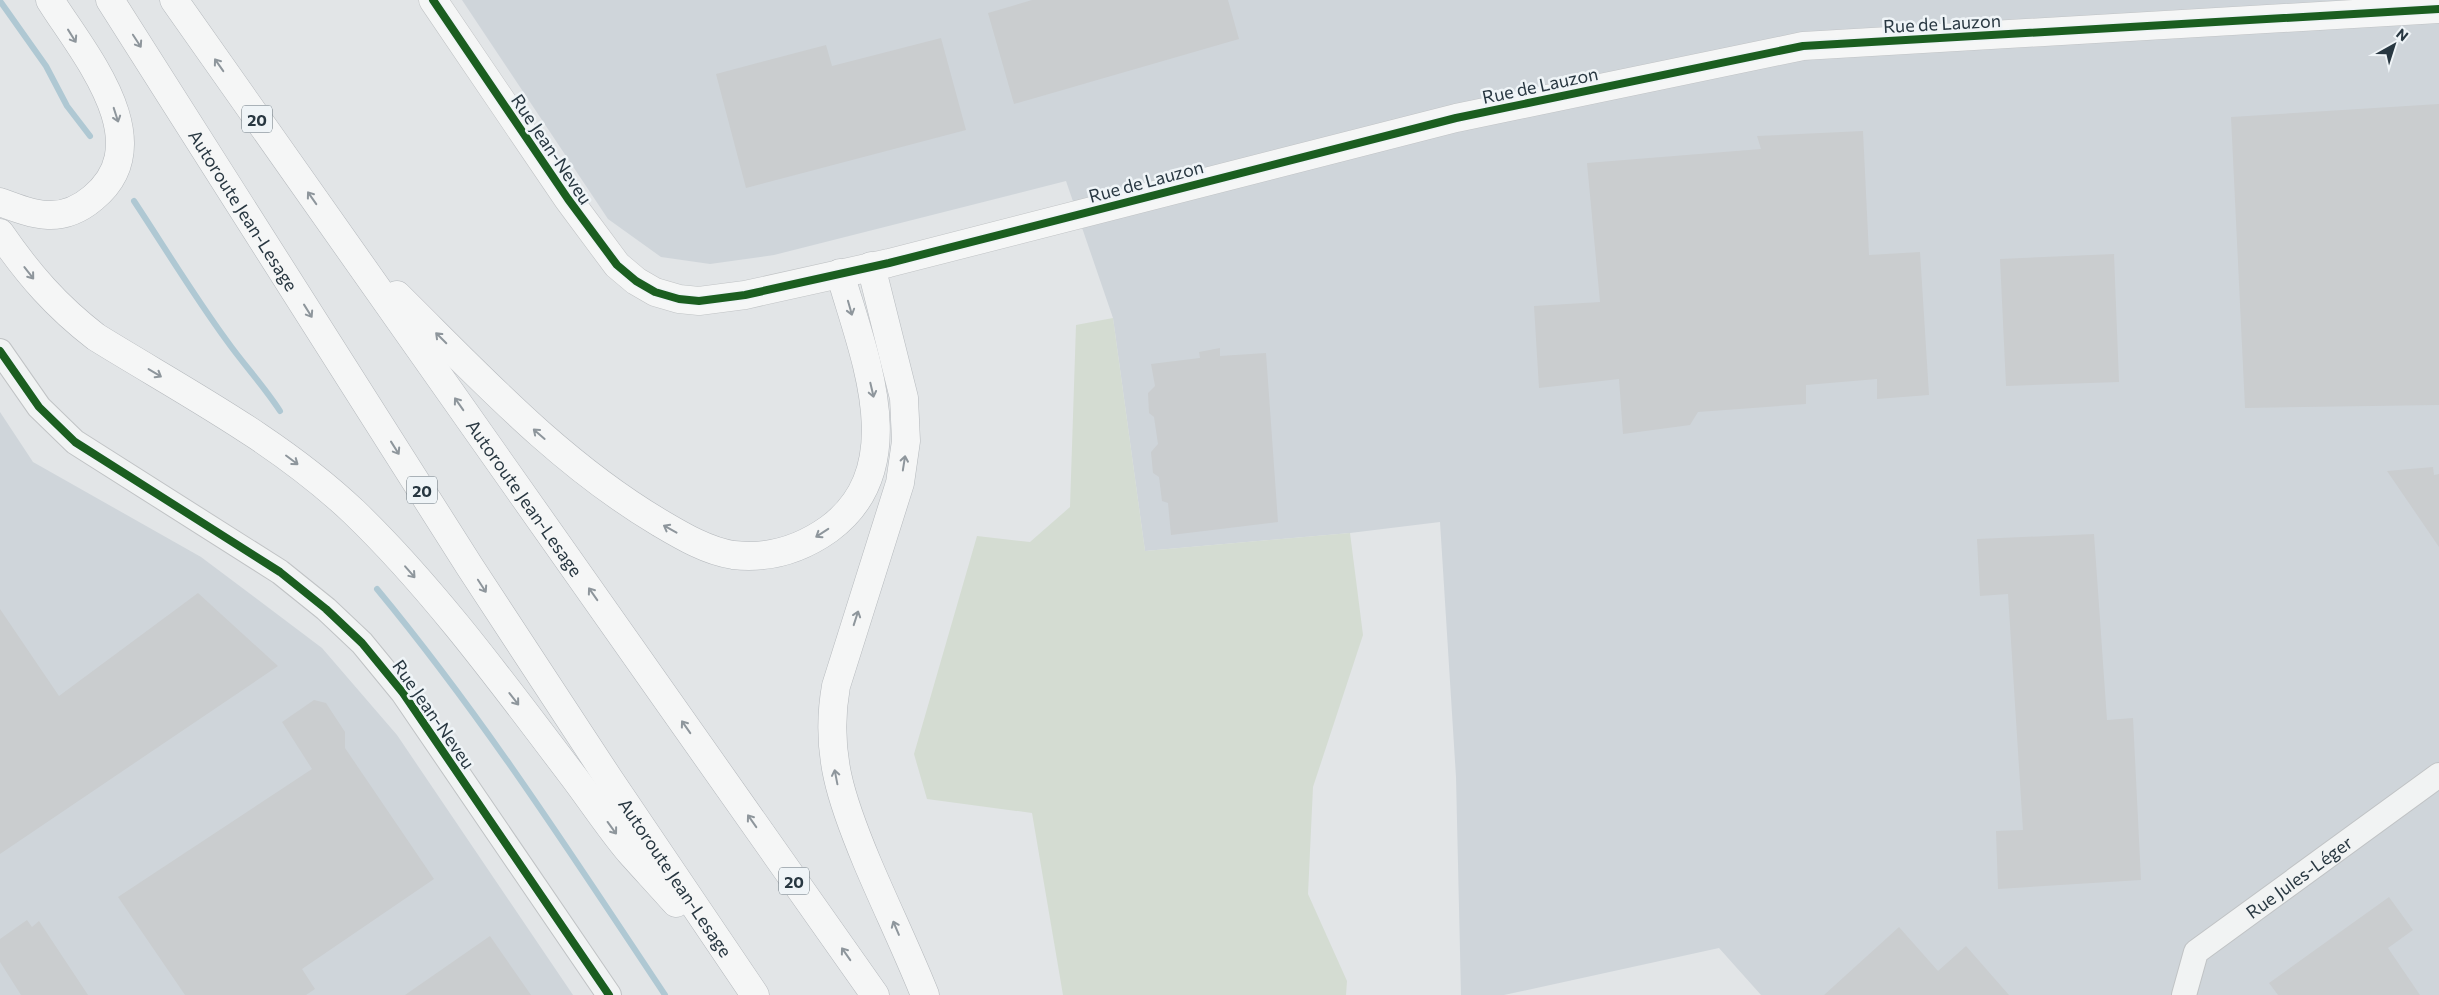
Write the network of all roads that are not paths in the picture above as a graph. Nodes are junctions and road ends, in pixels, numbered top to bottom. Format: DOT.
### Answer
graph roads {
  1 [pos="50,0"];
  2 [pos="110,0"];
  3 [pos="174,0"];
  4 [pos="433,0"];
  5 [pos="2439,9"];
  6 [pos="0,202"];
  7 [pos="0,233"];
  8 [pos="340,238"];
  9 [pos="870,266"];
  10 [pos="840,273"];
  11 [pos="666,296"];
  12 [pos="0,351"];
  13 [pos="2439,775"];
  14 [pos="748,985"];
  15 [pos="609,995"];
  16 [pos="875,995"];
  17 [pos="925,995"];
  18 [pos="2184,995"];
  1 -- 6 [label="main road, one-way"];
  2 -- 14 [label="main road, Autoroute Jean-Lesage / 20, one-way"];
  8 -- 3 [label="main road, Autoroute Jean-Lesage / 20, one-way"];
  4 -- 11 [label="main road, Rue Jean-Neveu"];
  5 -- 9 [label="main road, Rue de Lauzon"];
  7 -- 14 [label="main road, one-way"];
  10 -- 8 [label="main road, one-way"];
  16 -- 8 [label="main road, Autoroute Jean-Lesage / 20, one-way"];
  9 -- 10 [label="main road, Rue de Lauzon"];
  17 -- 9 [label="main road, one-way"];
  10 -- 11 [label="main road, Rue de Lauzon"];
  12 -- 15 [label="street, Rue Jean-Neveu"];
  13 -- 18 [label="street, Rue Jules-Léger"];
}
